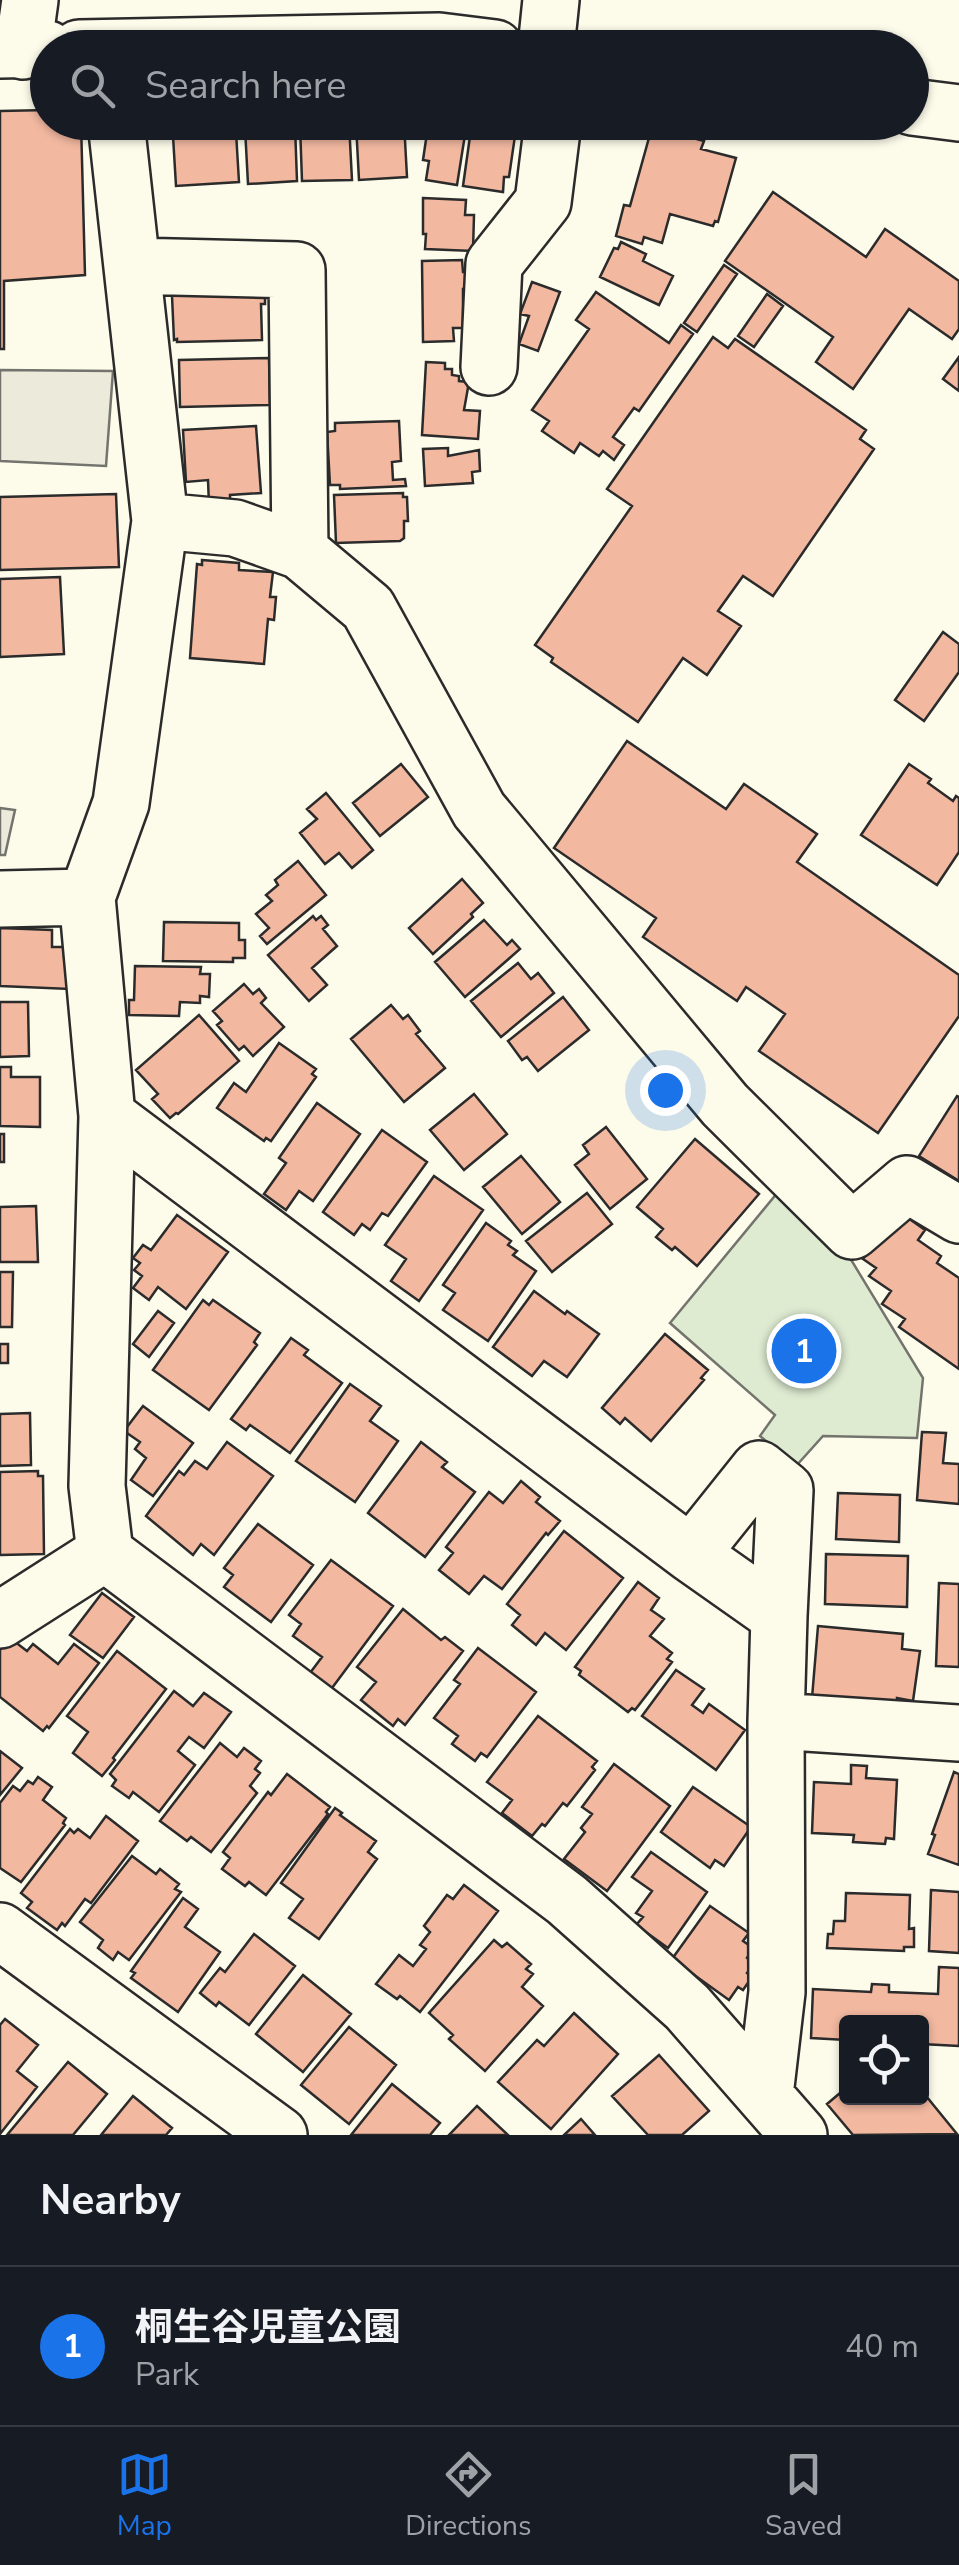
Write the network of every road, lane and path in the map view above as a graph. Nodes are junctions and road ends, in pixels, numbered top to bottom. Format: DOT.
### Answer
graph roads {
  1 [pos="551,0"];
  2 [pos="548,30"];
  3 [pos="929,109"];
  4 [pos="959,113"];
  5 [pos="118,140"];
  6 [pos="551,140"];
  7 [pos="132,266"];
  8 [pos="489,367"];
  9 [pos="160,521"];
  10 [pos="300,550"];
  11 [pos="87,897"];
  12 [pos="0,899"];
  13 [pos="107,1116"];
  14 [pos="959,1215"];
  15 [pos="105,1553"];
  16 [pos="691,1554"];
  17 [pos="779,1616"];
  18 [pos="0,1620"];
  19 [pos="776,1721"];
  20 [pos="959,1733"];
  21 [pos="0,1931"];
  22 [pos="772,2119"];
  23 [pos="279,2135"];
  1 -- 2 [label="street"];
  3 -- 4 [label="street"];
  5 -- 7 [label="street"];
  6 -- 8 [label="street"];
  7 -- 9 [label="street"];
  7 -- 10 [label="street"];
  9 -- 10 [label="street"];
  9 -- 11 [label="street"];
  10 -- 14 [label="street"];
  11 -- 12 [label="street"];
  11 -- 13 [label="street"];
  13 -- 15 [label="street"];
  13 -- 16 [label="street"];
  15 -- 18 [label="street"];
  15 -- 22 [label="street"];
  16 -- 17 [label="street"];
  16 -- 17 [label="street"];
  17 -- 19 [label="street"];
  19 -- 20 [label="street"];
  19 -- 22 [label="street"];
  21 -- 23 [label="street"];
}
